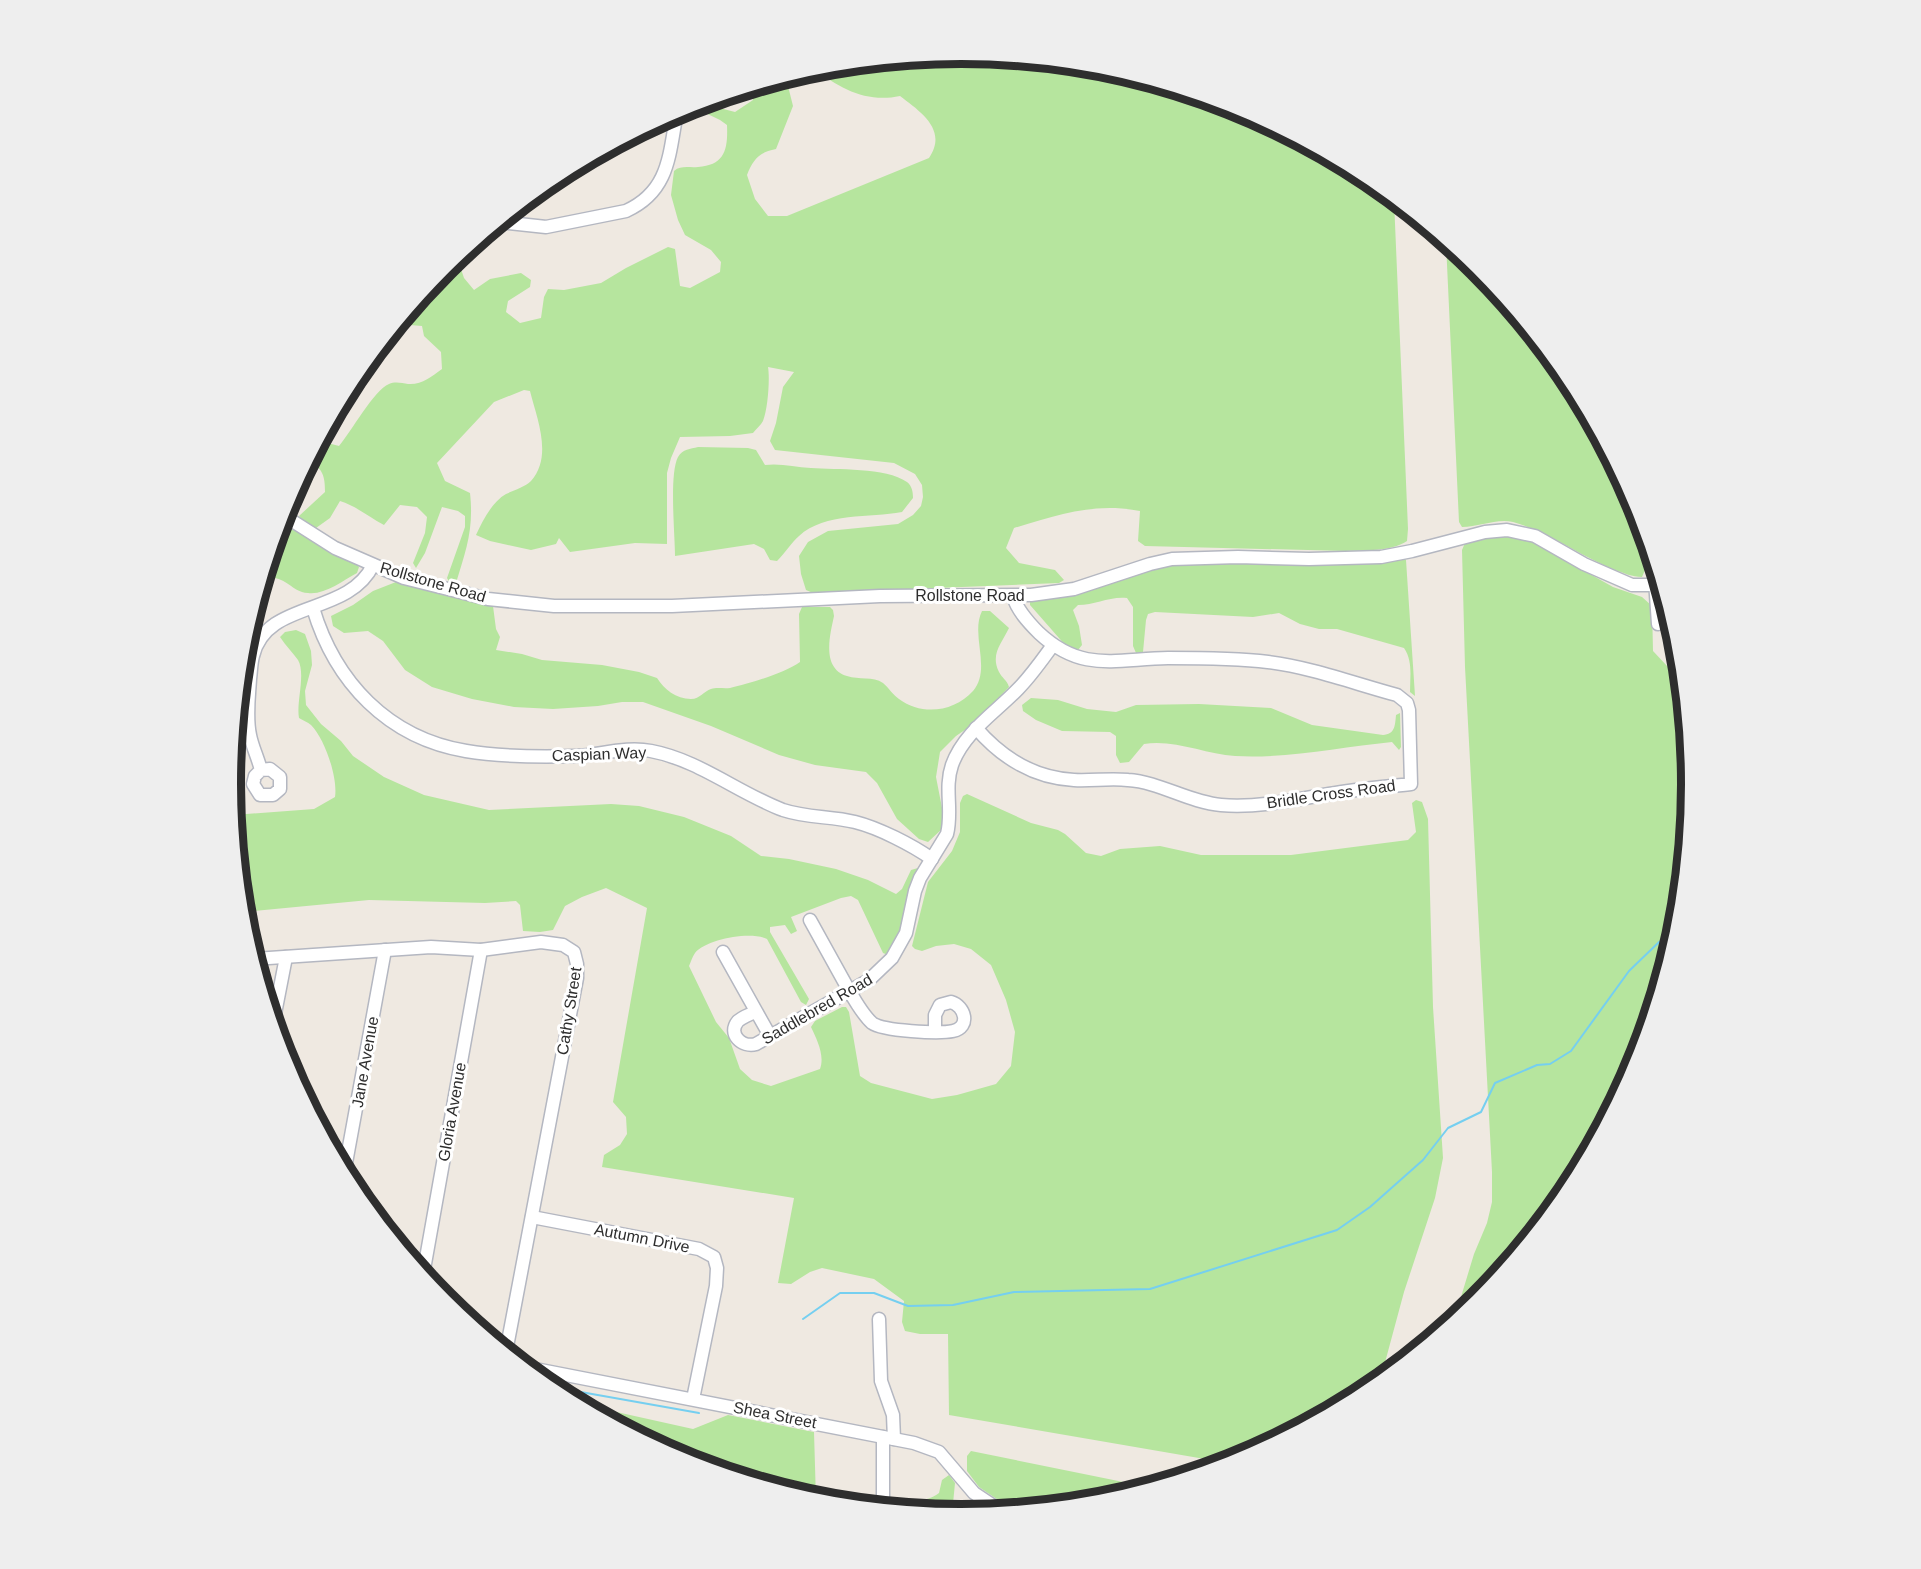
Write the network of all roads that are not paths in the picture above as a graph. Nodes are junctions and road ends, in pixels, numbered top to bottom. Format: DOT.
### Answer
graph roads {
  1 [pos="675,124"];
  2 [pos="510,223"];
  3 [pos="291,520"];
  4 [pos="373,566"];
  5 [pos="1652,585"];
  6 [pos="1013,596"];
  7 [pos="1657,602"];
  8 [pos="313,608"];
  9 [pos="1658,624"];
  10 [pos="1053,645"];
  11 [pos="252,657"];
  12 [pos="252,658"];
  13 [pos="976,729"];
  14 [pos="261,770"];
  15 [pos="932,858"];
  16 [pos="810,920"];
  17 [pos="385,950"];
  18 [pos="481,950"];
  19 [pos="723,952"];
  20 [pos="286,957"];
  21 [pos="262,958"];
  22 [pos="850,992"];
  23 [pos="276,1007"];
  24 [pos="756,1012"];
  25 [pos="935,1031"];
  26 [pos="770,1036"];
  27 [pos="347,1160"];
  28 [pos="532,1216"];
  29 [pos="425,1265"];
  30 [pos="879,1319"];
  31 [pos="508,1344"];
  32 [pos="542,1370"];
  33 [pos="693,1399"];
  34 [pos="888,1438"];
  35 [pos="884,1500"];
  36 [pos="990,1503"];
  1 -- 2 [label="street"];
  3 -- 4 [label="street, Rollstone Road"];
  4 -- 6 [label="street, Rollstone Road"];
  4 -- 8 [label="street"];
  5 -- 6 [label="street, Rollstone Road"];
  6 -- 10 [label="street, Bridle Cross Road"];
  7 -- 9 [label="street"];
  8 -- 11 [label="street"];
  8 -- 15 [label="street, Caspian Way"];
  10 -- 13 [label="street, Saddlebred Road"];
  10 -- 13 [label="street, Bridle Cross Road"];
  12 -- 14 [label="street"];
  13 -- 15 [label="street, Saddlebred Road"];
  15 -- 22 [label="street, Saddlebred Road"];
  16 -- 22 [label="street"];
  17 -- 18 [label="street, Cathy Street"];
  17 -- 20 [label="street, Cathy Street"];
  17 -- 27 [label="street, Jane Avenue"];
  18 -- 28 [label="street, Cathy Street"];
  18 -- 29 [label="street, Gloria Avenue"];
  19 -- 24 [label="street"];
  20 -- 21 [label="street, Cathy Street"];
  20 -- 23 [label="street"];
  22 -- 25 [label="street"];
  22 -- 26 [label="street, Saddlebred Road"];
  24 -- 26 [label="street"];
  24 -- 26 [label="street, Saddlebred Road"];
  28 -- 31 [label="street, Cathy Street"];
  28 -- 33 [label="street, Autumn Drive"];
  30 -- 34 [label="street"];
  32 -- 33 [label="street, Shea Street"];
  33 -- 34 [label="street, Shea Street"];
  34 -- 35 [label="street"];
  34 -- 36 [label="street, Shea Street"];
}
